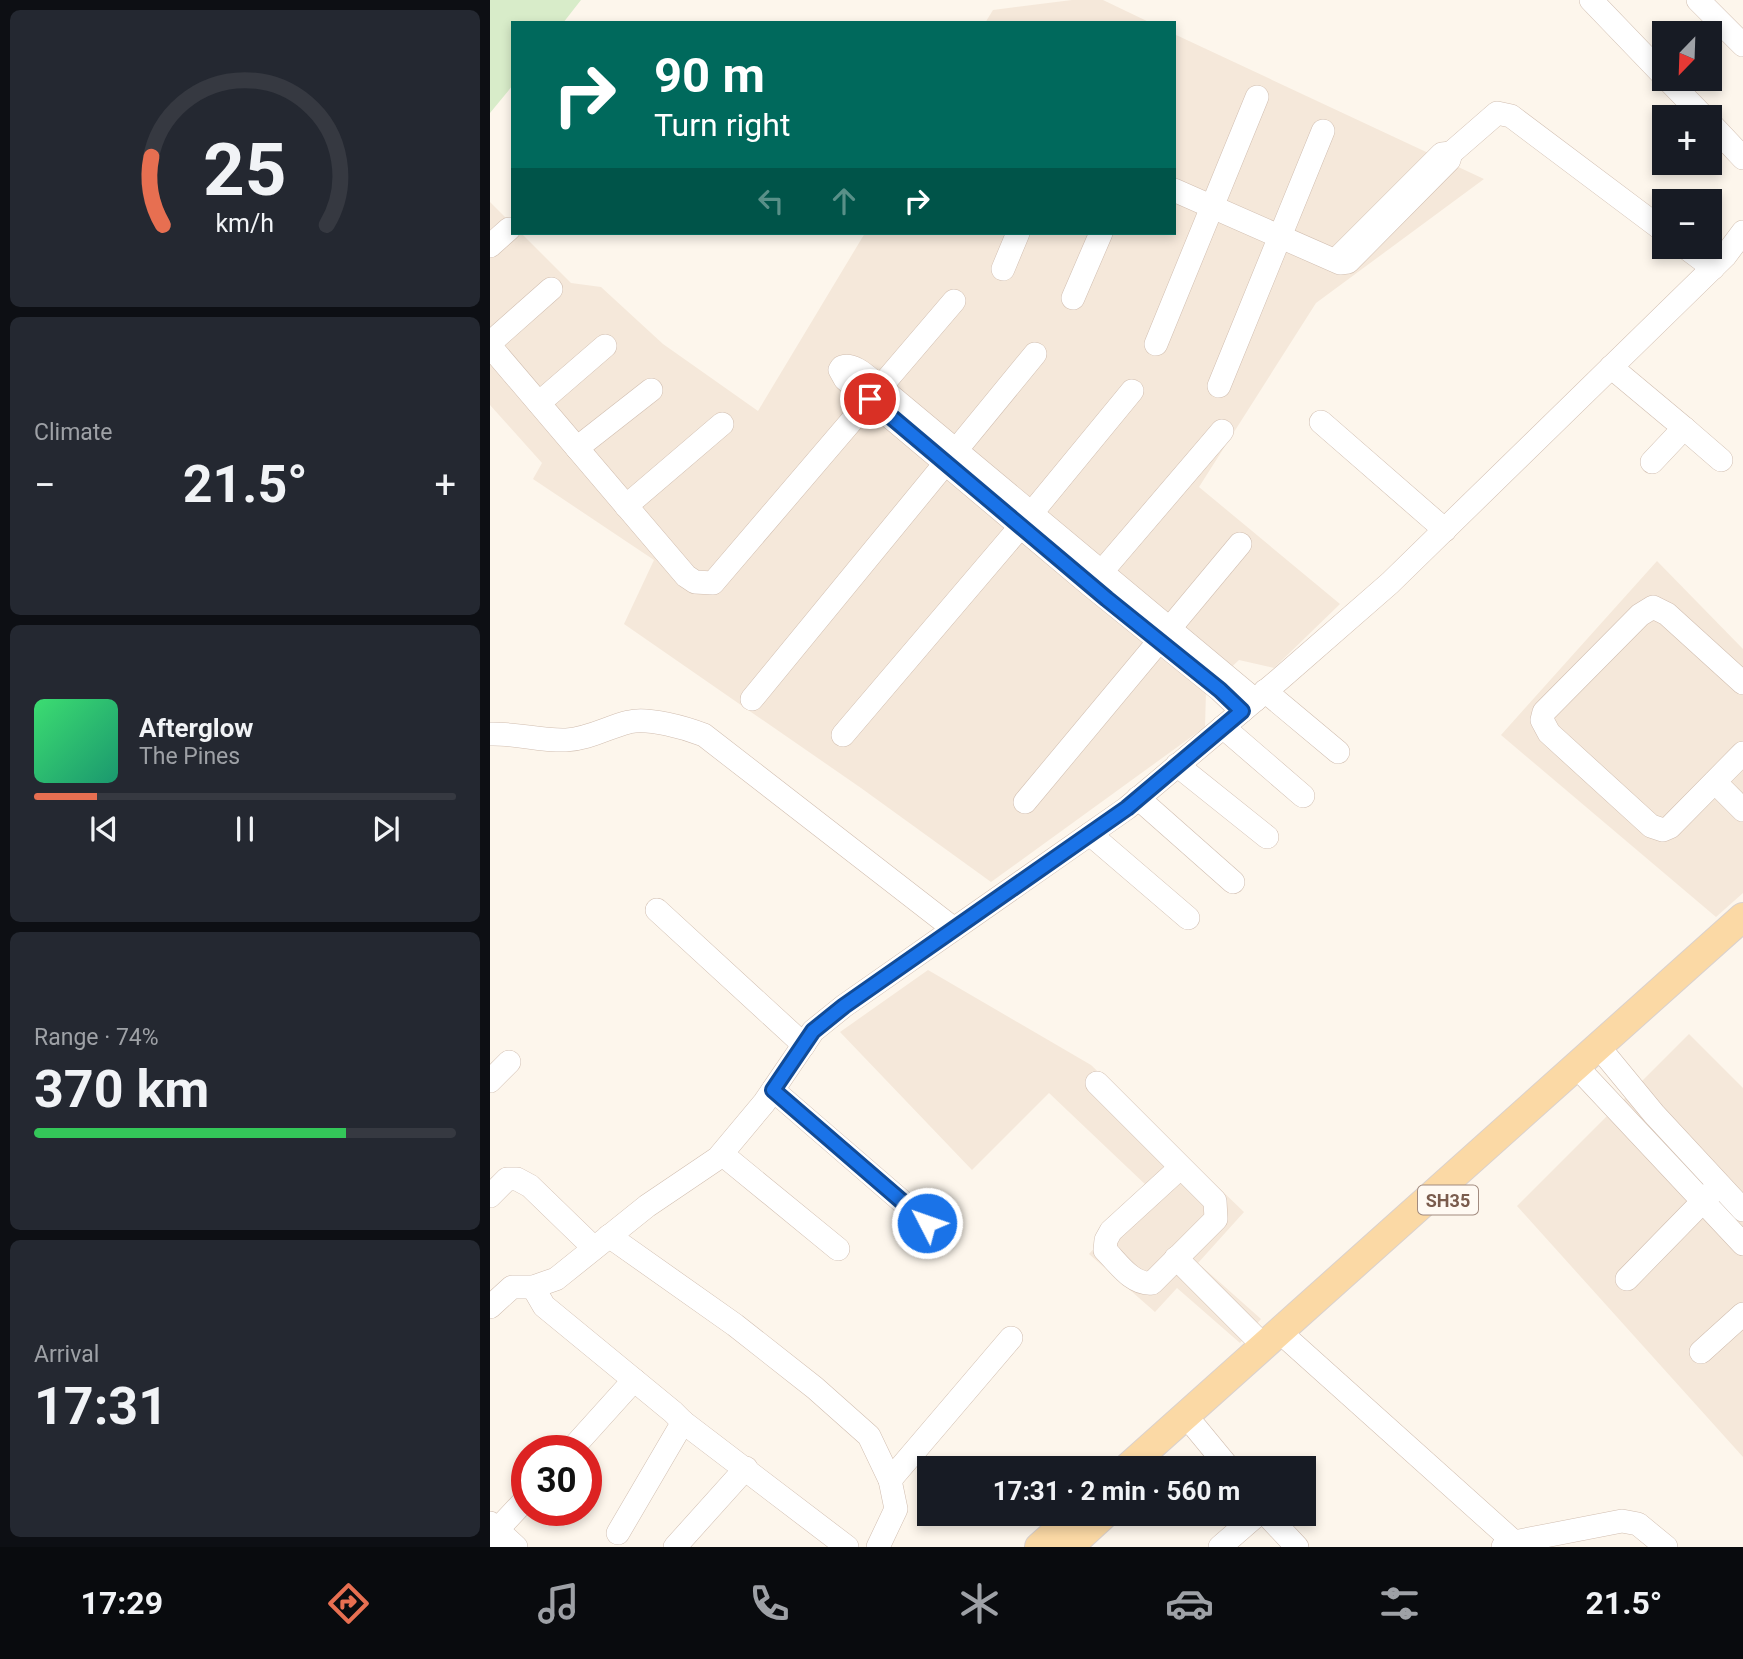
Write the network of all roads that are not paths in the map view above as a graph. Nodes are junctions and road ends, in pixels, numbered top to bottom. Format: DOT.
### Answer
graph roads {
  1 [pos="1698,0"];
  2 [pos="1600,3"];
  3 [pos="1743,45"];
  4 [pos="1652,61"];
  5 [pos="1679,91"];
  6 [pos="1257,97"];
  7 [pos="1693,105"];
  8 [pos="1323,131"];
  9 [pos="1722,136"];
  10 [pos="1743,158"];
  11 [pos="1176,191"];
  12 [pos="1211,206"];
  13 [pos="1652,222"];
  14 [pos="509,229"];
  15 [pos="1743,232"];
  16 [pos="1016,235"];
  17 [pos="1100,235"];
  18 [pos="1281,237"];
  19 [pos="490,246"];
  20 [pos="1701,259"];
  21 [pos="1713,268"];
  22 [pos="1003,269"];
  23 [pos="551,289"];
  24 [pos="1073,298"];
  25 [pos="954,301"];
  26 [pos="490,344"];
  27 [pos="1156,344"];
  28 [pos="605,346"];
  29 [pos="1035,354"];
  30 [pos="1611,367"];
  31 [pos="1219,386"];
  32 [pos="651,390"];
  33 [pos="1132,391"];
  34 [pos="875,393"];
  35 [pos="539,403"];
  36 [pos="1321,422"];
  37 [pos="722,424"];
  38 [pos="1684,428"];
  39 [pos="1222,431"];
  40 [pos="577,448"];
  41 [pos="951,458"];
  42 [pos="1721,460"];
  43 [pos="1652,462"];
  44 [pos="626,506"];
  45 [pos="1026,520"];
  46 [pos="1445,530"];
  47 [pos="1240,544"];
  48 [pos="1095,579"];
  49 [pos="1163,635"];
  50 [pos="1743,683"];
  51 [pos="752,699"];
  52 [pos="1254,700"];
  53 [pos="1223,727"];
  54 [pos="490,734"];
  55 [pos="843,735"];
  56 [pos="1338,752"];
  57 [pos="1177,765"];
  58 [pos="1732,772"];
  59 [pos="1303,796"];
  60 [pos="1139,798"];
  61 [pos="1026,802"];
  62 [pos="1743,810"];
  63 [pos="1090,834"];
  64 [pos="1266,837"];
  65 [pos="1233,882"];
  66 [pos="657,910"];
  67 [pos="1743,917"];
  68 [pos="1188,919"];
  69 [pos="954,929"];
  70 [pos="1743,933"];
  71 [pos="804,1045"];
  72 [pos="1603,1052"];
  73 [pos="509,1062"];
  74 [pos="1581,1072"];
  75 [pos="490,1081"];
  76 [pos="1097,1083"];
  77 [pos="773,1090"];
  78 [pos="722,1154"];
  79 [pos="1181,1167"];
  80 [pos="1720,1185"];
  81 [pos="490,1196"];
  82 [pos="1703,1202"];
  83 [pos="1743,1210"];
  84 [pos="927,1223"];
  85 [pos="602,1242"];
  86 [pos="1743,1244"];
  87 [pos="838,1250"];
  88 [pos="1176,1258"];
  89 [pos="1627,1279"];
  90 [pos="533,1287"];
  91 [pos="490,1307"];
  92 [pos="1743,1314"];
  93 [pos="1011,1338"];
  94 [pos="1277,1340"];
  95 [pos="1701,1352"];
  96 [pos="634,1380"];
  97 [pos="683,1422"];
  98 [pos="1196,1427"];
  99 [pos="584,1435"];
  100 [pos="1141,1456"];
  101 [pos="1166,1456"];
  102 [pos="1219,1456"];
  103 [pos="746,1468"];
  104 [pos="890,1480"];
  105 [pos="511,1514"];
  106 [pos="1063,1526"];
  107 [pos="1092,1526"];
  108 [pos="1244,1526"];
  109 [pos="1277,1526"];
  110 [pos="492,1532"];
  111 [pos="618,1532"];
  112 [pos="1509,1545"];
  113 [pos="516,1547"];
  114 [pos="675,1547"];
  115 [pos="847,1547"];
  116 [pos="878,1547"];
  117 [pos="1039,1547"];
  118 [pos="1069,1547"];
  119 [pos="1220,1547"];
  120 [pos="1297,1547"];
  121 [pos="1666,1547"];
  1 -- 3 [label="street"];
  2 -- 4 [label="street"];
  5 -- 7 [label="street"];
  6 -- 12 [label="street"];
  8 -- 18 [label="street"];
  9 -- 10 [label="street"];
  11 -- 12 [label="street"];
  12 -- 18 [label="street"];
  12 -- 27 [label="street"];
  13 -- 18 [label="street"];
  14 -- 19 [label="street"];
  15 -- 21 [label="street"];
  16 -- 22 [label="street"];
  17 -- 24 [label="street"];
  18 -- 31 [label="street"];
  20 -- 21 [label="street"];
  21 -- 30 [label="street"];
  23 -- 26 [label="street"];
  25 -- 34 [label="street"];
  26 -- 35 [label="street"];
  28 -- 35 [label="street"];
  29 -- 41 [label="street"];
  30 -- 38 [label="street"];
  30 -- 46 [label="street"];
  32 -- 40 [label="street"];
  33 -- 45 [label="street"];
  34 -- 41 [label="street"];
  34 -- 44 [label="street"];
  35 -- 40 [label="street"];
  36 -- 46 [label="street"];
  37 -- 44 [label="street"];
  38 -- 42 [label="street"];
  38 -- 43 [label="street"];
  39 -- 48 [label="street"];
  40 -- 44 [label="street"];
  41 -- 45 [label="street"];
  41 -- 51 [label="street"];
  45 -- 48 [label="street"];
  45 -- 55 [label="street"];
  46 -- 52 [label="street"];
  47 -- 49 [label="street"];
  48 -- 49 [label="street"];
  49 -- 52 [label="street"];
  49 -- 61 [label="street"];
  50 -- 58 [label="street"];
  52 -- 53 [label="street"];
  52 -- 56 [label="street"];
  53 -- 57 [label="street"];
  53 -- 59 [label="street"];
  54 -- 69 [label="street"];
  57 -- 60 [label="street"];
  57 -- 64 [label="street"];
  58 -- 62 [label="street"];
  60 -- 63 [label="street"];
  60 -- 65 [label="street"];
  63 -- 68 [label="street"];
  63 -- 69 [label="street"];
  66 -- 71 [label="street"];
  67 -- 72 [label="main road"];
  69 -- 71 [label="street"];
  70 -- 72 [label="main road, SH35"];
  71 -- 77 [label="street"];
  72 -- 74 [label="main road, SH35"];
  72 -- 80 [label="street"];
  73 -- 75 [label="street"];
  74 -- 82 [label="street"];
  74 -- 94 [label="main road, SH35"];
  76 -- 79 [label="street"];
  77 -- 78 [label="street"];
  77 -- 84 [label="street"];
  78 -- 85 [label="street"];
  78 -- 87 [label="street"];
  79 -- 88 [label="street"];
  79 -- 88 [label="street"];
  80 -- 82 [label="street"];
  80 -- 83 [label="street"];
  81 -- 85 [label="street"];
  82 -- 86 [label="street"];
  82 -- 89 [label="street"];
  85 -- 90 [label="street"];
  85 -- 104 [label="street"];
  88 -- 94 [label="street"];
  90 -- 91 [label="street"];
  90 -- 96 [label="street"];
  92 -- 95 [label="street"];
  93 -- 104 [label="street"];
  94 -- 98 [label="main road, SH35"];
  94 -- 100 [label="main road"];
  94 -- 112 [label="street"];
  96 -- 97 [label="street"];
  96 -- 99 [label="street"];
  97 -- 103 [label="street"];
  97 -- 111 [label="street"];
  98 -- 101 [label="main road, SH35"];
  98 -- 102 [label="street"];
  103 -- 114 [label="street"];
  103 -- 115 [label="street"];
  104 -- 116 [label="street"];
  105 -- 110 [label="street"];
  106 -- 117 [label="main road"];
  107 -- 118 [label="main road"];
  108 -- 119 [label="street"];
  109 -- 120 [label="street"];
  110 -- 113 [label="street"];
  112 -- 121 [label="street"];
}
